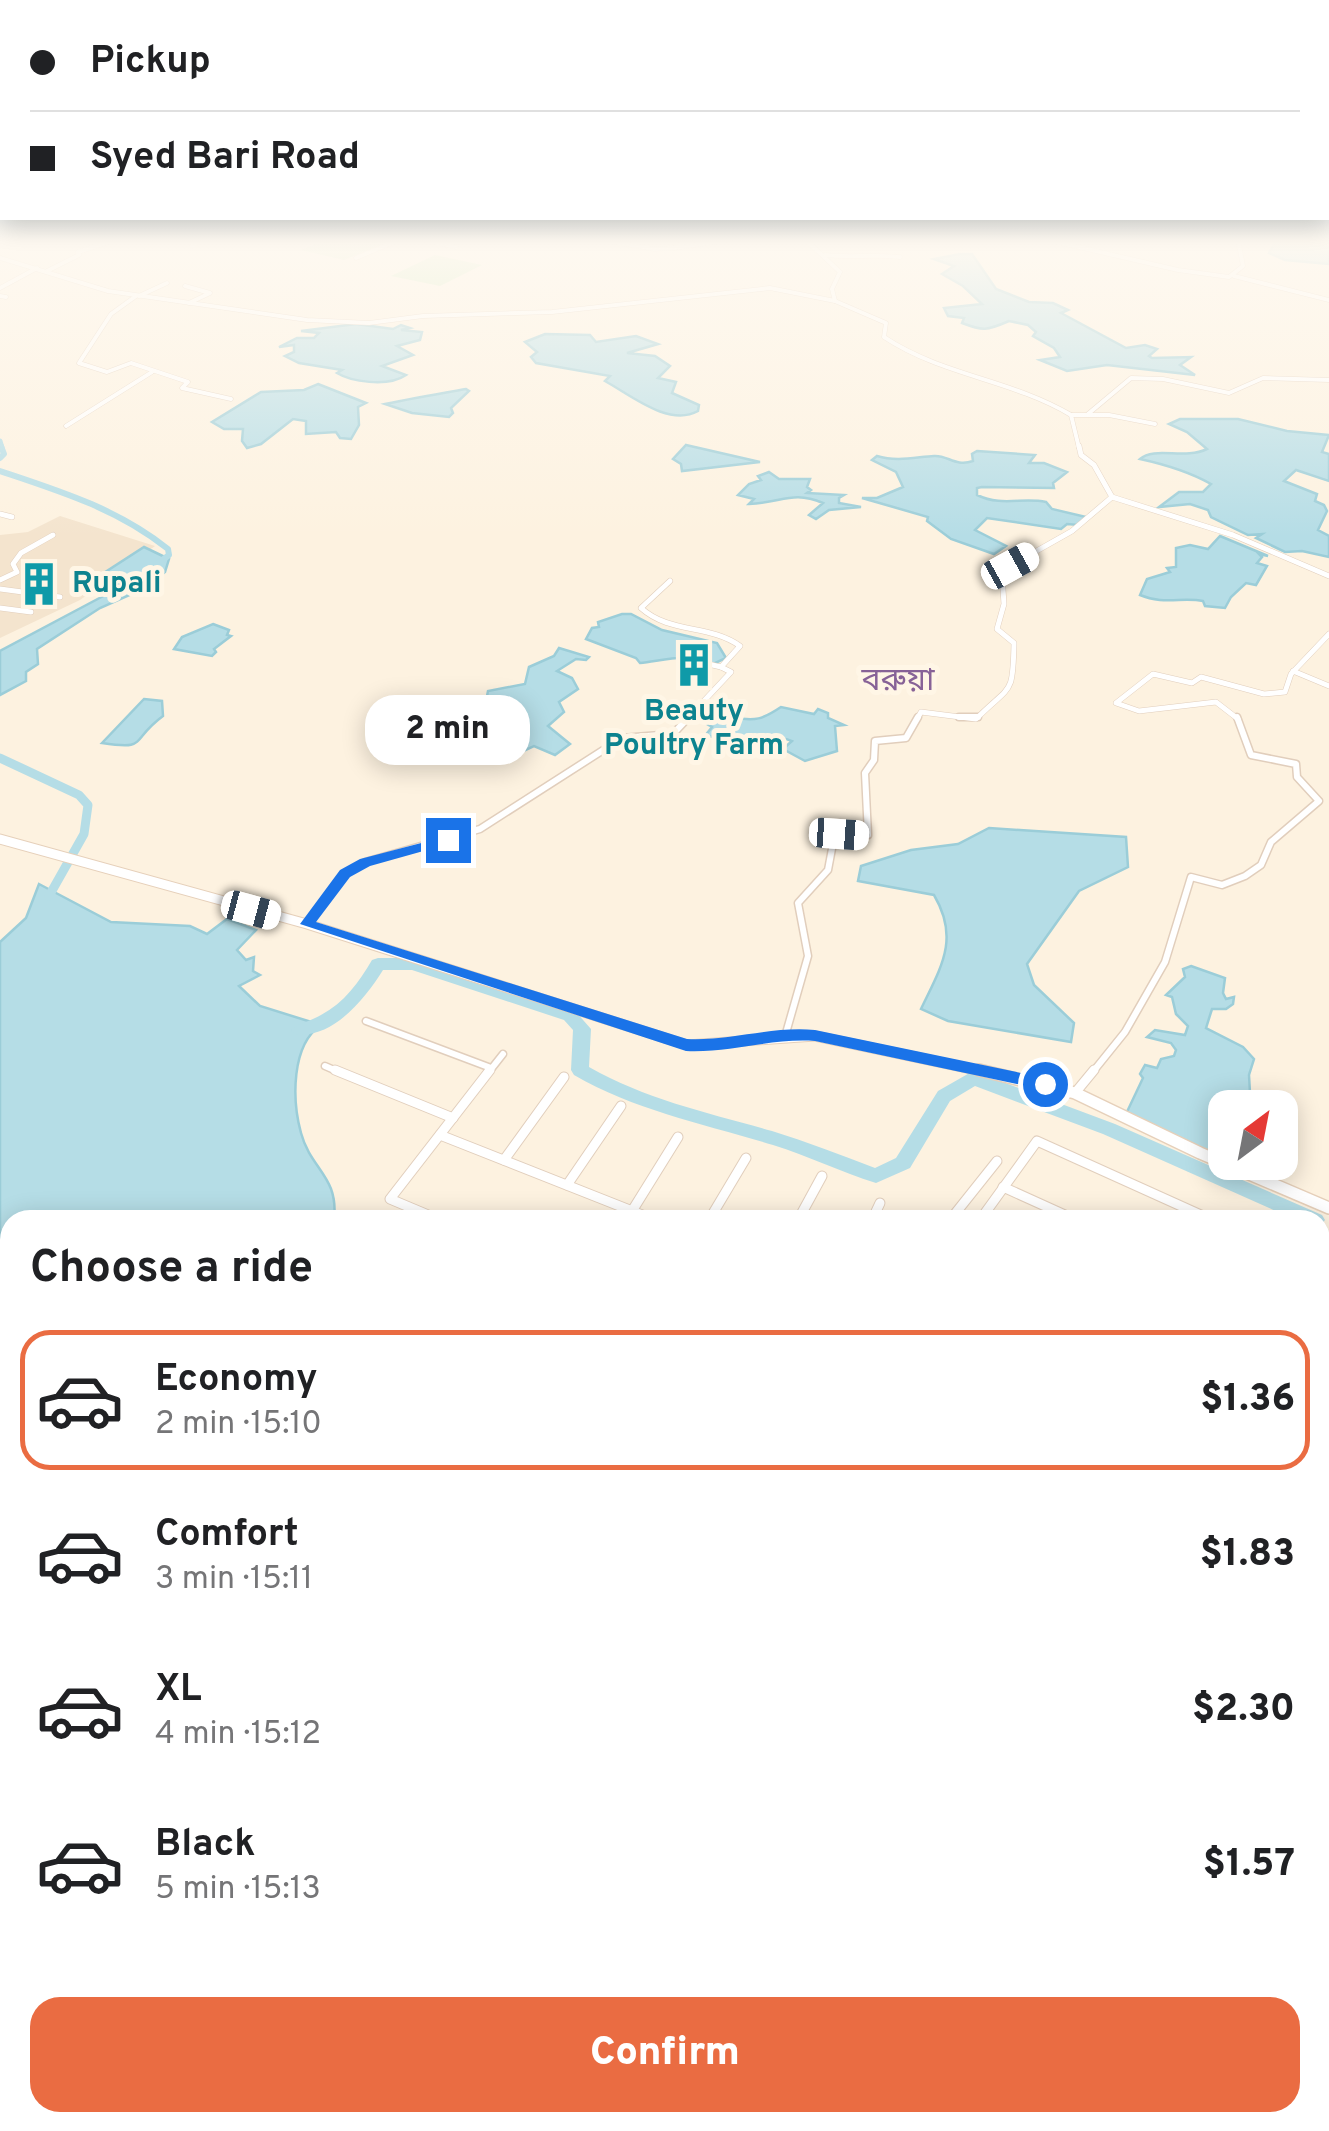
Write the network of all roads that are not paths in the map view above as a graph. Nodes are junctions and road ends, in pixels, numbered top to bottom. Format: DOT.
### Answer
graph roads {
  1 [pos="95,338"];
  2 [pos="887,338"];
  3 [pos="152,372"];
  4 [pos="1329,380"];
  5 [pos="232,398"];
  6 [pos="1088,414"];
  7 [pos="1071,415"];
  8 [pos="1155,424"];
  9 [pos="66,426"];
  10 [pos="1112,496"];
  11 [pos="0,514"];
  12 [pos="12,517"];
  13 [pos="53,535"];
  14 [pos="1329,576"];
  15 [pos="0,580"];
  16 [pos="670,581"];
  17 [pos="0,589"];
  18 [pos="60,597"];
  19 [pos="0,608"];
  20 [pos="32,612"];
  21 [pos="1329,634"];
  22 [pos="704,663"];
  23 [pos="721,667"];
  24 [pos="1293,671"];
  25 [pos="1329,686"];
  26 [pos="0,839"];
  27 [pos="307,924"];
  28 [pos="366,1020"];
  29 [pos="786,1033"];
  30 [pos="503,1054"];
  31 [pos="326,1066"];
  32 [pos="492,1068"];
  33 [pos="564,1077"];
  34 [pos="1074,1093"];
  35 [pos="621,1106"];
  36 [pos="453,1118"];
  37 [pos="440,1135"];
  38 [pos="678,1137"];
  39 [pos="746,1158"];
  40 [pos="504,1160"];
  41 [pos="997,1161"];
  42 [pos="822,1176"];
  43 [pos="567,1185"];
  44 [pos="1003,1186"];
  45 [pos="880,1203"];
  46 [pos="1049,1208"];
  47 [pos="1329,1208"];
  48 [pos="416,1210"];
  49 [pos="630,1210"];
  50 [pos="633,1210"];
  51 [pos="715,1210"];
  52 [pos="803,1210"];
  53 [pos="877,1210"];
  54 [pos="958,1210"];
  55 [pos="987,1210"];
  56 [pos="1054,1210"];
  57 [pos="1190,1210"];
  1 -- 3 [label="street"];
  2 -- 7 [label="street"];
  3 -- 5 [label="street"];
  3 -- 9 [label="street"];
  4 -- 6 [label="street"];
  6 -- 7 [label="street"];
  6 -- 8 [label="street"];
  7 -- 10 [label="street"];
  10 -- 14 [label="street"];
  10 -- 29 [label="street"];
  11 -- 12 [label="street"];
  13 -- 15 [label="street"];
  16 -- 23 [label="street"];
  17 -- 18 [label="street"];
  19 -- 20 [label="street"];
  21 -- 24 [label="street"];
  22 -- 23 [label="street"];
  23 -- 27 [label="street"];
  24 -- 25 [label="street"];
  24 -- 34 [label="street"];
  26 -- 27 [label="street"];
  27 -- 29 [label="street"];
  28 -- 32 [label="street"];
  29 -- 34 [label="street"];
  30 -- 32 [label="street"];
  31 -- 36 [label="street"];
  32 -- 36 [label="street"];
  33 -- 40 [label="street"];
  34 -- 47 [label="street"];
  35 -- 43 [label="street"];
  36 -- 37 [label="street"];
  37 -- 40 [label="street"];
  37 -- 48 [label="street"];
  38 -- 50 [label="street"];
  39 -- 51 [label="street"];
  40 -- 43 [label="street"];
  41 -- 54 [label="street"];
  42 -- 52 [label="street"];
  43 -- 49 [label="street"];
  44 -- 46 [label="street"];
  44 -- 55 [label="street"];
  44 -- 57 [label="street"];
  45 -- 53 [label="street"];
  46 -- 56 [label="street"];
}
